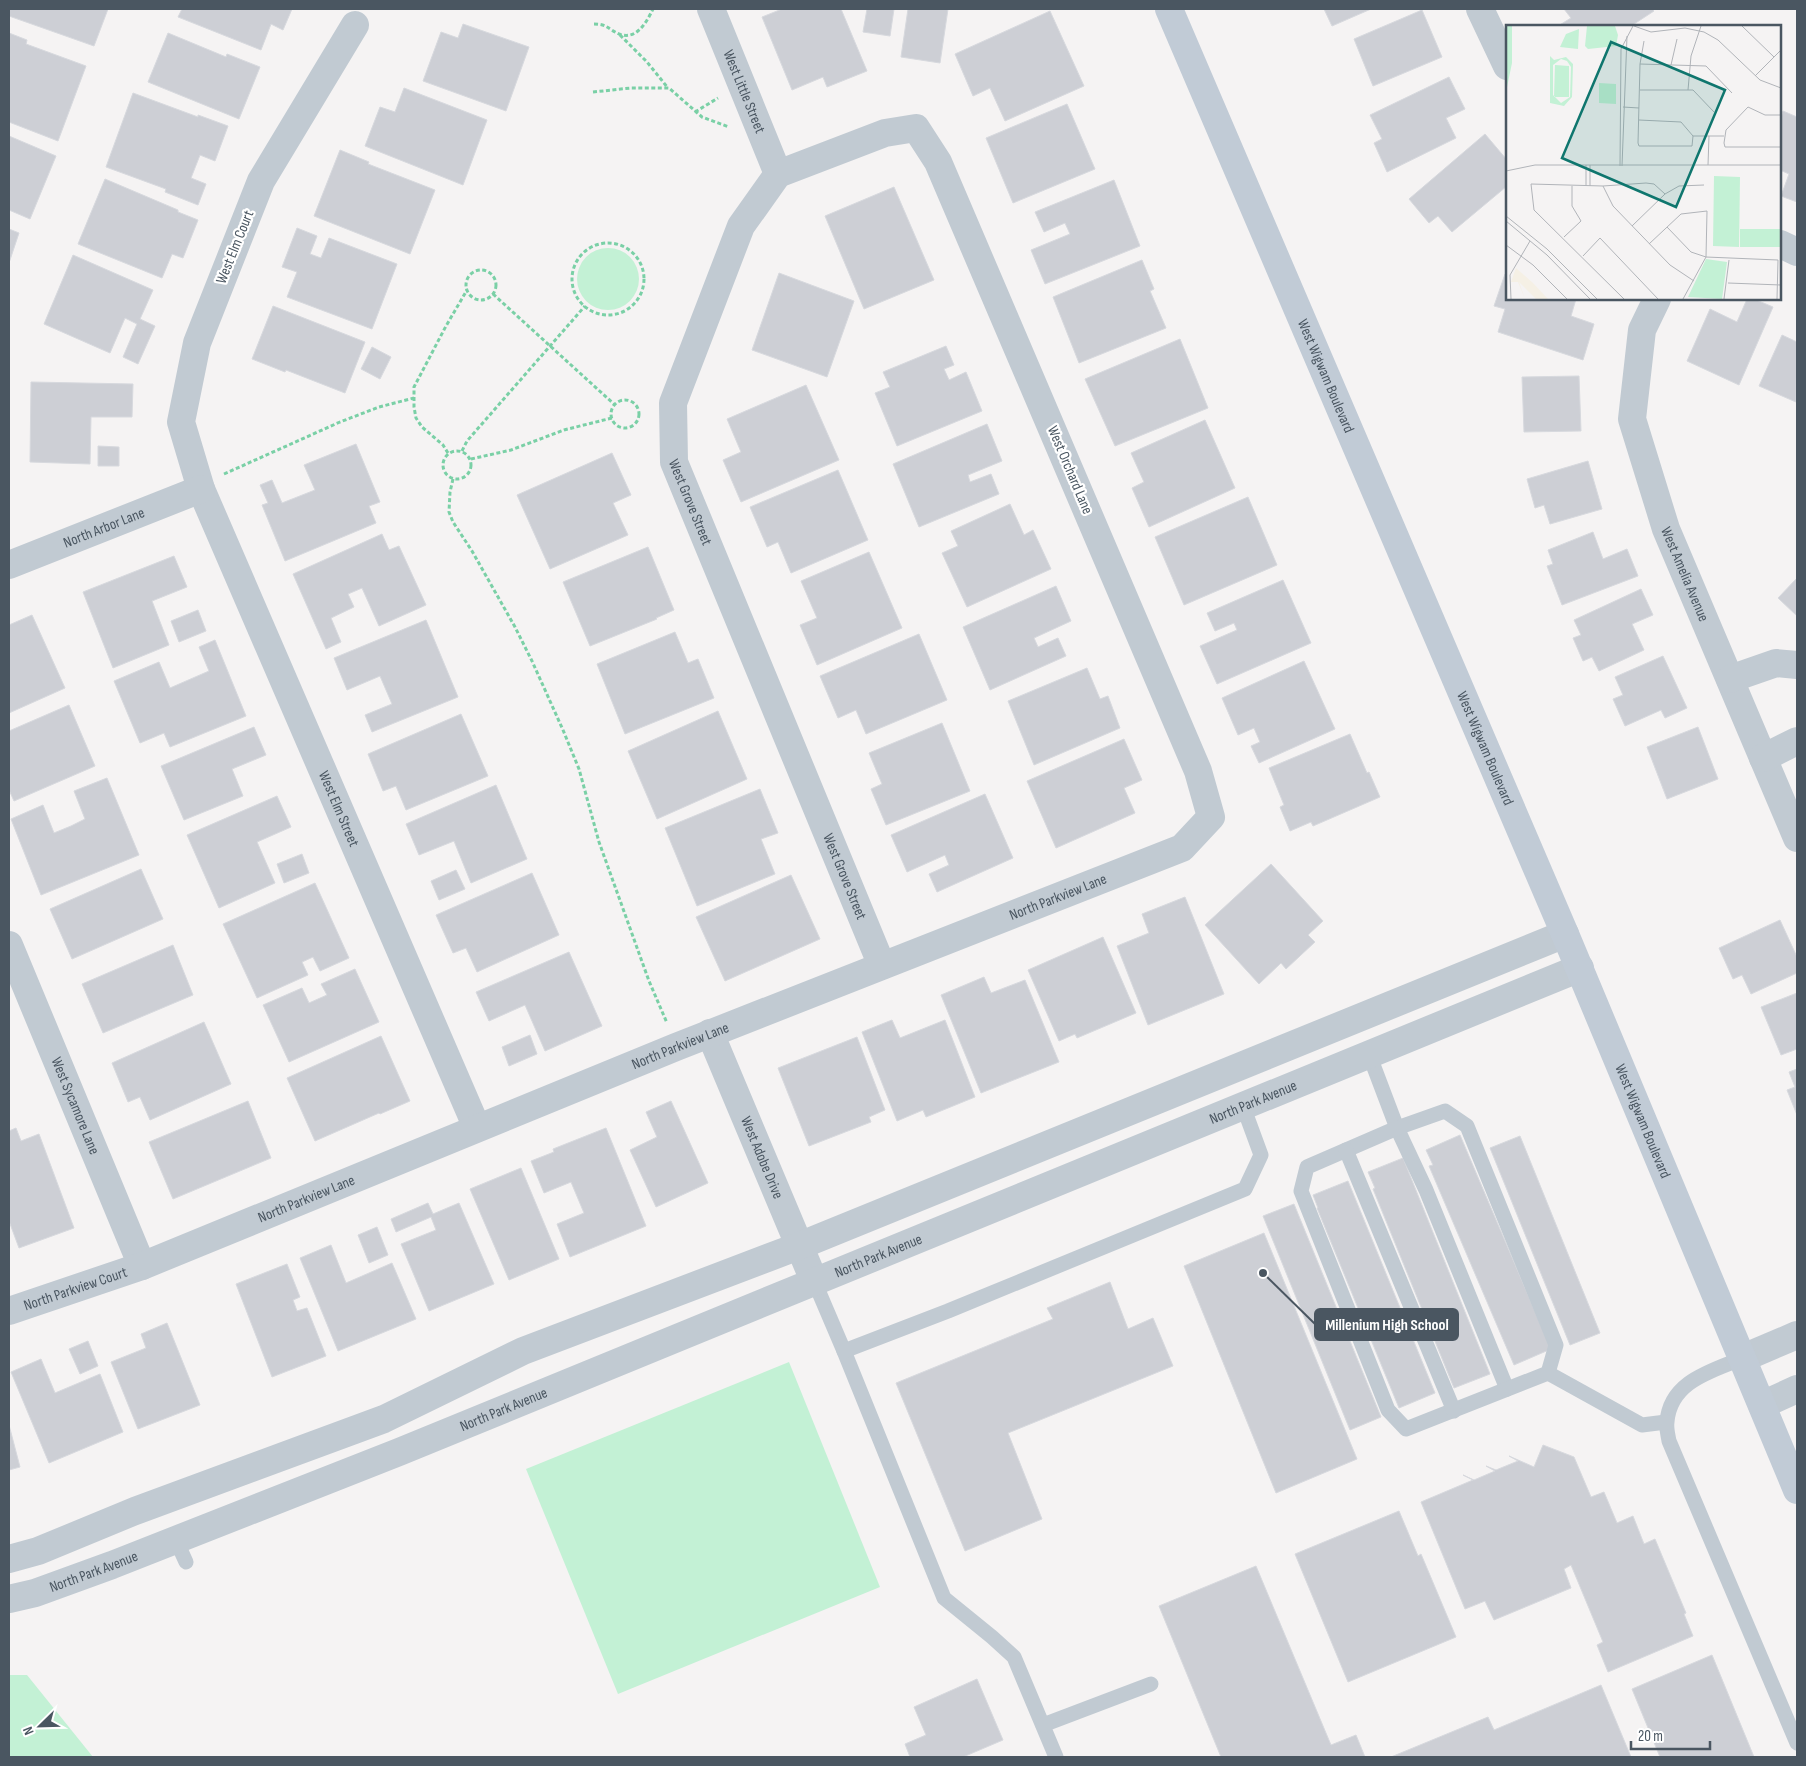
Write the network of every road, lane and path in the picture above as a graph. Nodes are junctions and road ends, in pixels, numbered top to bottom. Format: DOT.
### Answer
graph roads {
  1 [pos="653,9"];
  2 [pos="711,9"];
  3 [pos="1168,9"];
  4 [pos="1480,9"];
  5 [pos="594,24"];
  6 [pos="355,25"];
  7 [pos="620,34"];
  8 [pos="1506,64"];
  9 [pos="669,88"];
  10 [pos="593,92"];
  11 [pos="722,105"];
  12 [pos="695,112"];
  13 [pos="728,120"];
  14 [pos="778,174"];
  15 [pos="1781,244"];
  16 [pos="1797,252"];
  17 [pos="467,290"];
  18 [pos="493,294"];
  19 [pos="1657,300"];
  20 [pos="585,306"];
  21 [pos="551,346"];
  22 [pos="414,398"];
  23 [pos="615,405"];
  24 [pos="612,418"];
  25 [pos="462,452"];
  26 [pos="448,453"];
  27 [pos="470,460"];
  28 [pos="453,479"];
  29 [pos="200,489"];
  30 [pos="9,565"];
  31 [pos="1797,665"];
  32 [pos="1730,679"];
  33 [pos="1797,741"];
  34 [pos="1763,758"];
  35 [pos="1211,817"];
  36 [pos="1797,838"];
  37 [pos="1565,934"];
  38 [pos="9,945"];
  39 [pos="882,966"];
  40 [pos="1580,968"];
  41 [pos="710,1033"];
  42 [pos="676,1047"];
  43 [pos="1369,1054"];
  44 [pos="1243,1106"];
  45 [pos="477,1128"];
  46 [pos="1398,1128"];
  47 [pos="1346,1150"];
  48 [pos="799,1246"];
  49 [pos="142,1266"];
  50 [pos="814,1283"];
  51 [pos="9,1310"];
  52 [pos="1797,1335"];
  53 [pos="844,1351"];
  54 [pos="1743,1358"];
  55 [pos="1548,1373"];
  56 [pos="1507,1389"];
  57 [pos="1797,1390"];
  58 [pos="1762,1405"];
  59 [pos="1454,1411"];
  60 [pos="1666,1422"];
  61 [pos="1797,1490"];
  62 [pos="163,1501"];
  63 [pos="181,1551"];
  64 [pos="9,1559"];
  65 [pos="9,1599"];
  66 [pos="1151,1684"];
  67 [pos="1043,1725"];
  68 [pos="1797,1743"];
  69 [pos="1056,1757"];
  1 -- 7 [label="path"];
  2 -- 14 [label="street, West Little Street"];
  3 -- 37 [label="street, West Wigwam Boulevard"];
  4 -- 8 [label="street"];
  5 -- 7 [label="path"];
  6 -- 29 [label="street, West Elm Court"];
  7 -- 9 [label="path"];
  9 -- 10 [label="path"];
  9 -- 12 [label="path"];
  11 -- 12 [label="path"];
  12 -- 13 [label="path"];
  14 -- 35 [label="street, West Orchard Lane"];
  14 -- 39 [label="street, West Grove Street"];
  15 -- 16 [label="street"];
  17 -- 18 [label="path"];
  17 -- 18 [label="path"];
  17 -- 22 [label="path"];
  18 -- 21 [label="path"];
  19 -- 32 [label="street, West Amelia Avenue"];
  20 -- 20 [label="path"];
  20 -- 21 [label="path"];
  21 -- 23 [label="path"];
  21 -- 25 [label="path"];
  22 -- 26 [label="path"];
  22 -- 29 [label="path"];
  23 -- 24 [label="path"];
  23 -- 24 [label="path"];
  24 -- 27 [label="path"];
  25 -- 26 [label="path"];
  25 -- 27 [label="path"];
  26 -- 28 [label="path"];
  27 -- 28 [label="path"];
  28 -- 42 [label="path"];
  29 -- 30 [label="street, North Arbor Lane"];
  29 -- 45 [label="street, West Elm Street"];
  31 -- 32 [label="street"];
  32 -- 34 [label="street, West Amelia Avenue"];
  33 -- 34 [label="street"];
  34 -- 36 [label="street, West Amelia Avenue"];
  35 -- 39 [label="street, North Parkview Lane"];
  37 -- 40 [label="street, West Wigwam Boulevard"];
  37 -- 48 [label="street"];
  38 -- 49 [label="street, West Sycamore Lane"];
  39 -- 41 [label="street, North Parkview Lane"];
  40 -- 43 [label="street, North Park Avenue"];
  40 -- 54 [label="street, West Wigwam Boulevard"];
  41 -- 42 [label="street, North Parkview Lane"];
  41 -- 48 [label="street, West Adobe Drive"];
  42 -- 45 [label="street, North Parkview Lane"];
  43 -- 44 [label="street, North Park Avenue"];
  43 -- 46 [label="lane"];
  44 -- 50 [label="street, North Park Avenue"];
  44 -- 53 [label="lane"];
  45 -- 49 [label="street, North Parkview Lane"];
  46 -- 47 [label="lane"];
  46 -- 55 [label="lane"];
  46 -- 56 [label="lane"];
  47 -- 59 [label="lane"];
  47 -- 59 [label="lane"];
  48 -- 50 [label="street, West Adobe Drive"];
  48 -- 62 [label="street"];
  49 -- 51 [label="street, North Parkview Court"];
  50 -- 53 [label="lane"];
  50 -- 63 [label="street, North Park Avenue"];
  52 -- 54 [label="street"];
  53 -- 67 [label="lane"];
  54 -- 58 [label="street, West Wigwam Boulevard"];
  54 -- 60 [label="lane"];
  55 -- 56 [label="lane"];
  55 -- 60 [label="lane"];
  56 -- 59 [label="lane"];
  57 -- 58 [label="street"];
  58 -- 61 [label="street, West Wigwam Boulevard"];
  60 -- 68 [label="lane"];
  62 -- 63 [label="street"];
  62 -- 64 [label="street"];
  63 -- 65 [label="street, North Park Avenue"];
  66 -- 67 [label="lane"];
  67 -- 69 [label="lane"];
}
